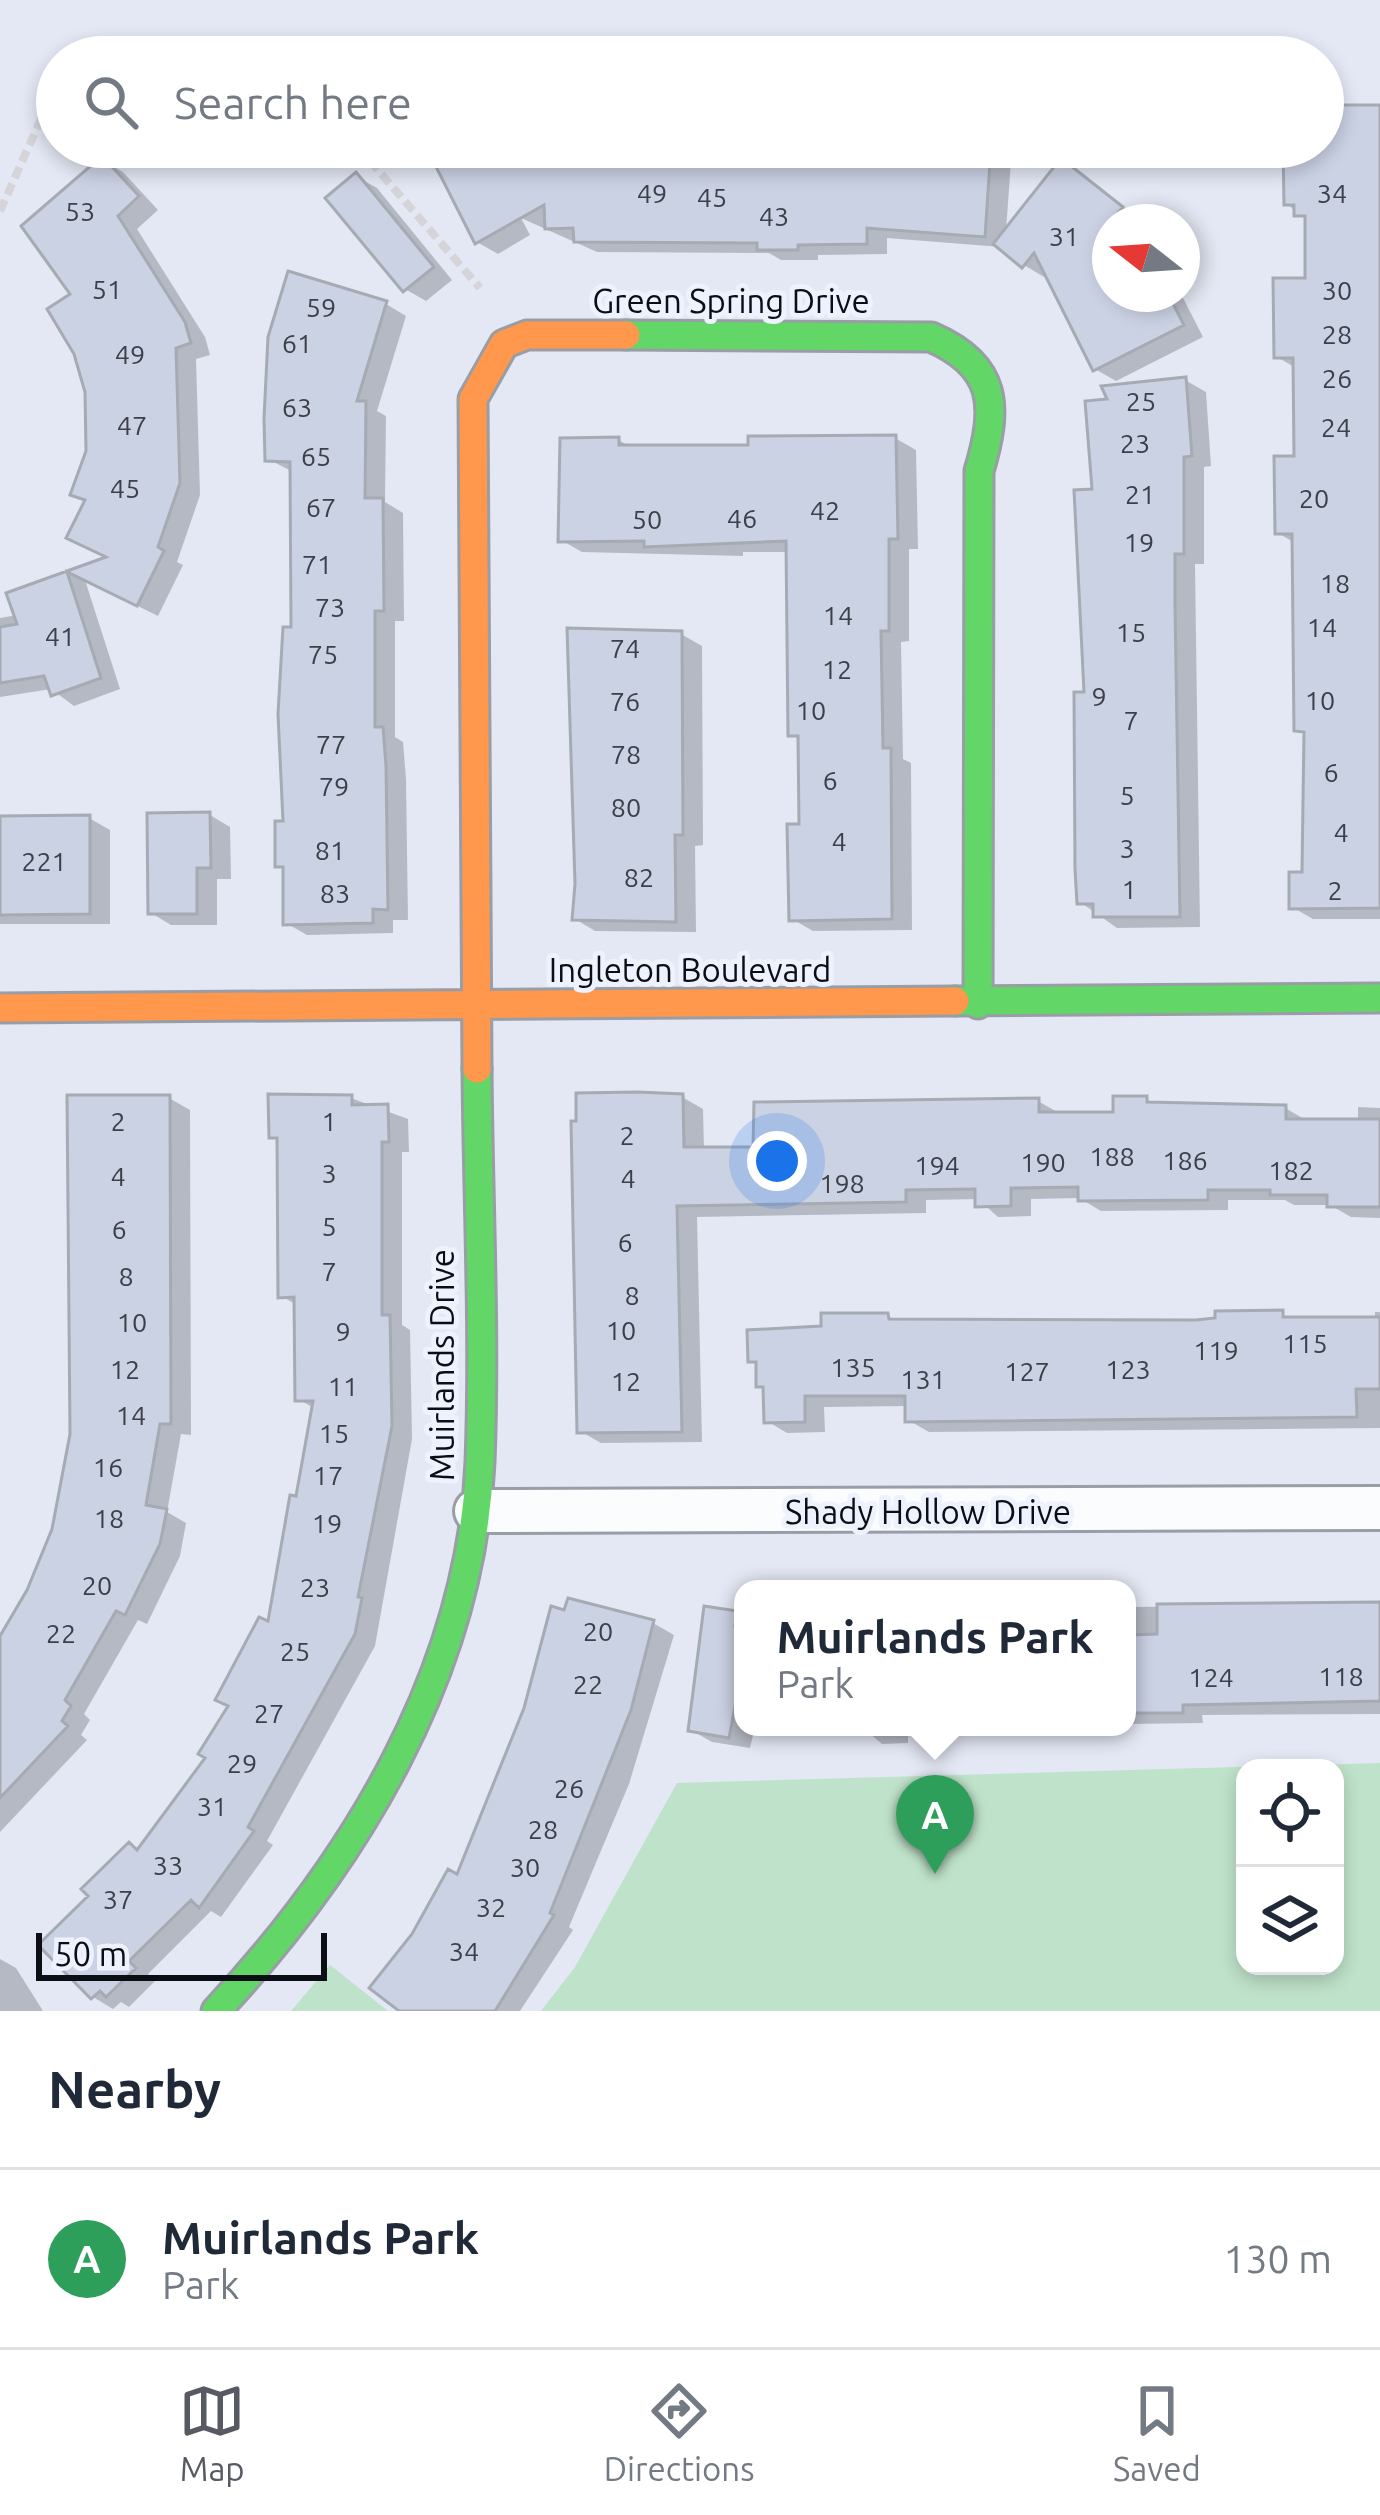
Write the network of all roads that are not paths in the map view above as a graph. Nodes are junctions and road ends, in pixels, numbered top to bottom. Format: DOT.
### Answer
graph roads {
  1 [pos="1380,998"];
  2 [pos="977,1004"];
  3 [pos="475,1006"];
  4 [pos="0,1009"];
  5 [pos="1380,1508"];
  6 [pos="476,1511"];
  7 [pos="216,2011"];
  1 -- 2 [label="street, Ingleton Boulevard"];
  2 -- 3 [label="street, Ingleton Boulevard"];
  2 -- 3 [label="street, Green Spring Drive"];
  3 -- 4 [label="street, Ingleton Boulevard"];
  3 -- 6 [label="street, Muirlands Drive"];
  5 -- 6 [label="street, Shady Hollow Drive"];
  6 -- 7 [label="street, Muirlands Drive"];
}
